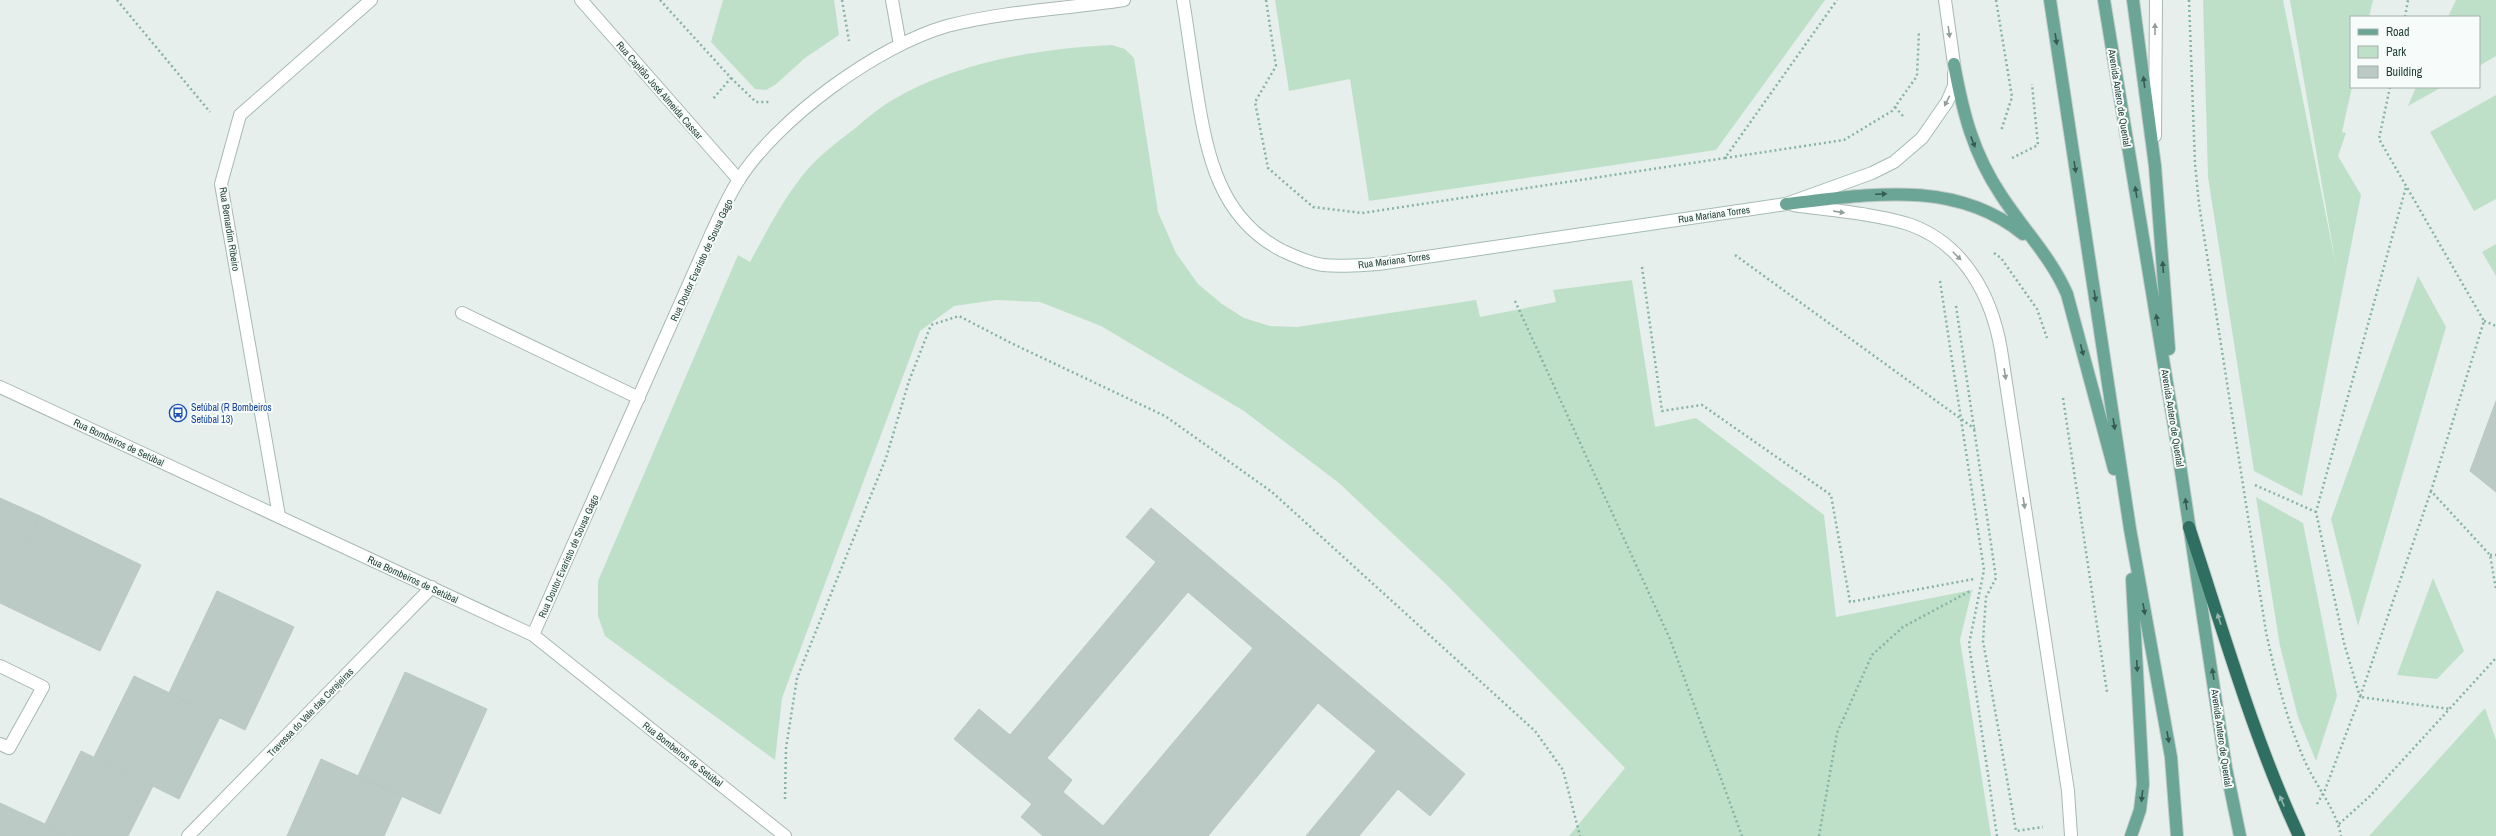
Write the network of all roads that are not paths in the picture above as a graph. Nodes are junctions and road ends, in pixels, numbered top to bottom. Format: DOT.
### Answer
graph roads {
  1 [pos="371,0"];
  2 [pos="581,0"];
  3 [pos="892,0"];
  4 [pos="1124,0"];
  5 [pos="1183,0"];
  6 [pos="1945,0"];
  7 [pos="2050,0"];
  8 [pos="2104,0"];
  9 [pos="2133,0"];
  10 [pos="2156,0"];
  11 [pos="900,45"];
  12 [pos="1954,64"];
  13 [pos="2155,166"];
  14 [pos="739,180"];
  15 [pos="1786,204"];
  16 [pos="2042,250"];
  17 [pos="462,313"];
  18 [pos="0,387"];
  19 [pos="639,398"];
  20 [pos="2176,432"];
  21 [pos="279,516"];
  22 [pos="2189,527"];
  23 [pos="2130,529"];
  24 [pos="432,588"];
  25 [pos="533,635"];
  26 [pos="0,666"];
  27 [pos="0,744"];
  28 [pos="188,836"];
  29 [pos="785,836"];
  30 [pos="2071,836"];
  31 [pos="2131,836"];
  32 [pos="2177,836"];
  33 [pos="2240,836"];
  34 [pos="2299,836"];
  1 -- 21 [label="street, Rua Bernardim Ribeiro"];
  2 -- 14 [label="street, Rua Capitão José Almeida Cassar"];
  3 -- 11 [label="street"];
  4 -- 11 [label="street, Rua Doutor Evaristo de Sousa Gago"];
  5 -- 15 [label="street, Rua Mariana Torres"];
  6 -- 12 [label="street, one-way"];
  7 -- 23 [label="main road, one-way"];
  20 -- 8 [label="main road, Avenida Antero de Quental, one-way"];
  13 -- 9 [label="main road, one-way"];
  13 -- 10 [label="street, one-way"];
  11 -- 14 [label="street, Rua Doutor Evaristo de Sousa Gago"];
  12 -- 15 [label="street, one-way"];
  12 -- 16 [label="main road, one-way"];
  20 -- 13 [label="main road, one-way"];
  14 -- 19 [label="street, Rua Doutor Evaristo de Sousa Gago"];
  15 -- 16 [label="main road, one-way"];
  15 -- 30 [label="street, one-way"];
  16 -- 23 [label="main road, one-way"];
  17 -- 19 [label="street"];
  18 -- 21 [label="street, Rua Bombeiros de Setúbal"];
  19 -- 25 [label="street, Rua Doutor Evaristo de Sousa Gago"];
  22 -- 20 [label="main road, Avenida Antero de Quental, one-way"];
  21 -- 24 [label="street, Rua Bombeiros de Setúbal"];
  33 -- 22 [label="main road, Avenida Antero de Quental, one-way"];
  34 -- 22 [label="highway, one-way"];
  23 -- 31 [label="main road, one-way"];
  23 -- 32 [label="main road, one-way"];
  24 -- 25 [label="street, Rua Bombeiros de Setúbal"];
  24 -- 28 [label="street, Travessa do Vale das Cerejeiras"];
  25 -- 29 [label="street, Rua Bombeiros de Setúbal"];
  26 -- 27 [label="street"];
}
